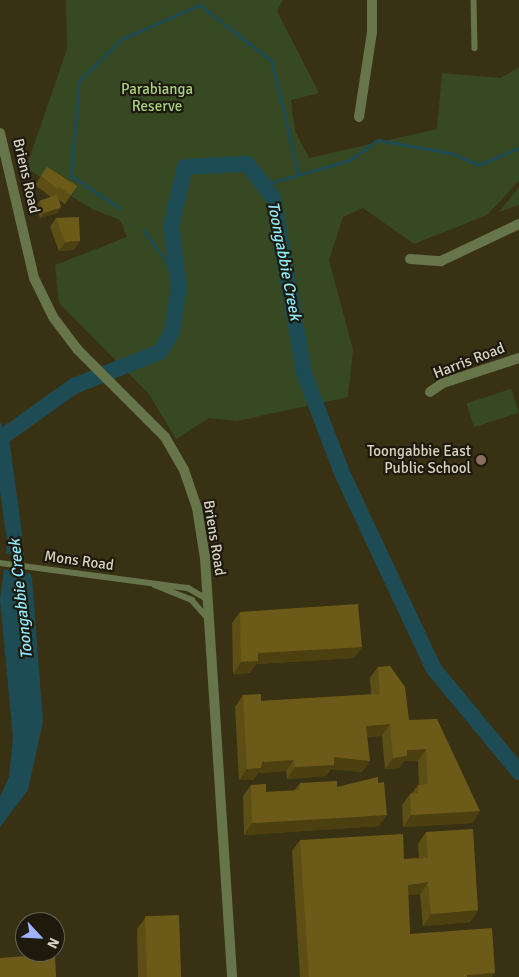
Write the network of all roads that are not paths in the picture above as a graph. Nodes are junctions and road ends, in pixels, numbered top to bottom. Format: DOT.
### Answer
graph roads {
  1 [pos="372,0"];
  2 [pos="474,0"];
  3 [pos="475,48"];
  4 [pos="359,117"];
  5 [pos="0,133"];
  6 [pos="519,224"];
  7 [pos="410,259"];
  8 [pos="519,358"];
  9 [pos="430,392"];
  10 [pos="0,563"];
  11 [pos="155,585"];
  12 [pos="207,599"];
  13 [pos="209,620"];
  14 [pos="232,977"];
  1 -- 4 [label="street"];
  2 -- 3 [label="lane"];
  5 -- 12 [label="street, Briens Road"];
  6 -- 7 [label="street"];
  8 -- 9 [label="street, Harris Road"];
  10 -- 11 [label="lane, Mons Road"];
  11 -- 12 [label="lane, Mons Road"];
  11 -- 13 [label="lane, Mons Road"];
  12 -- 13 [label="street, Briens Road"];
  13 -- 14 [label="street, Briens Road"];
}
